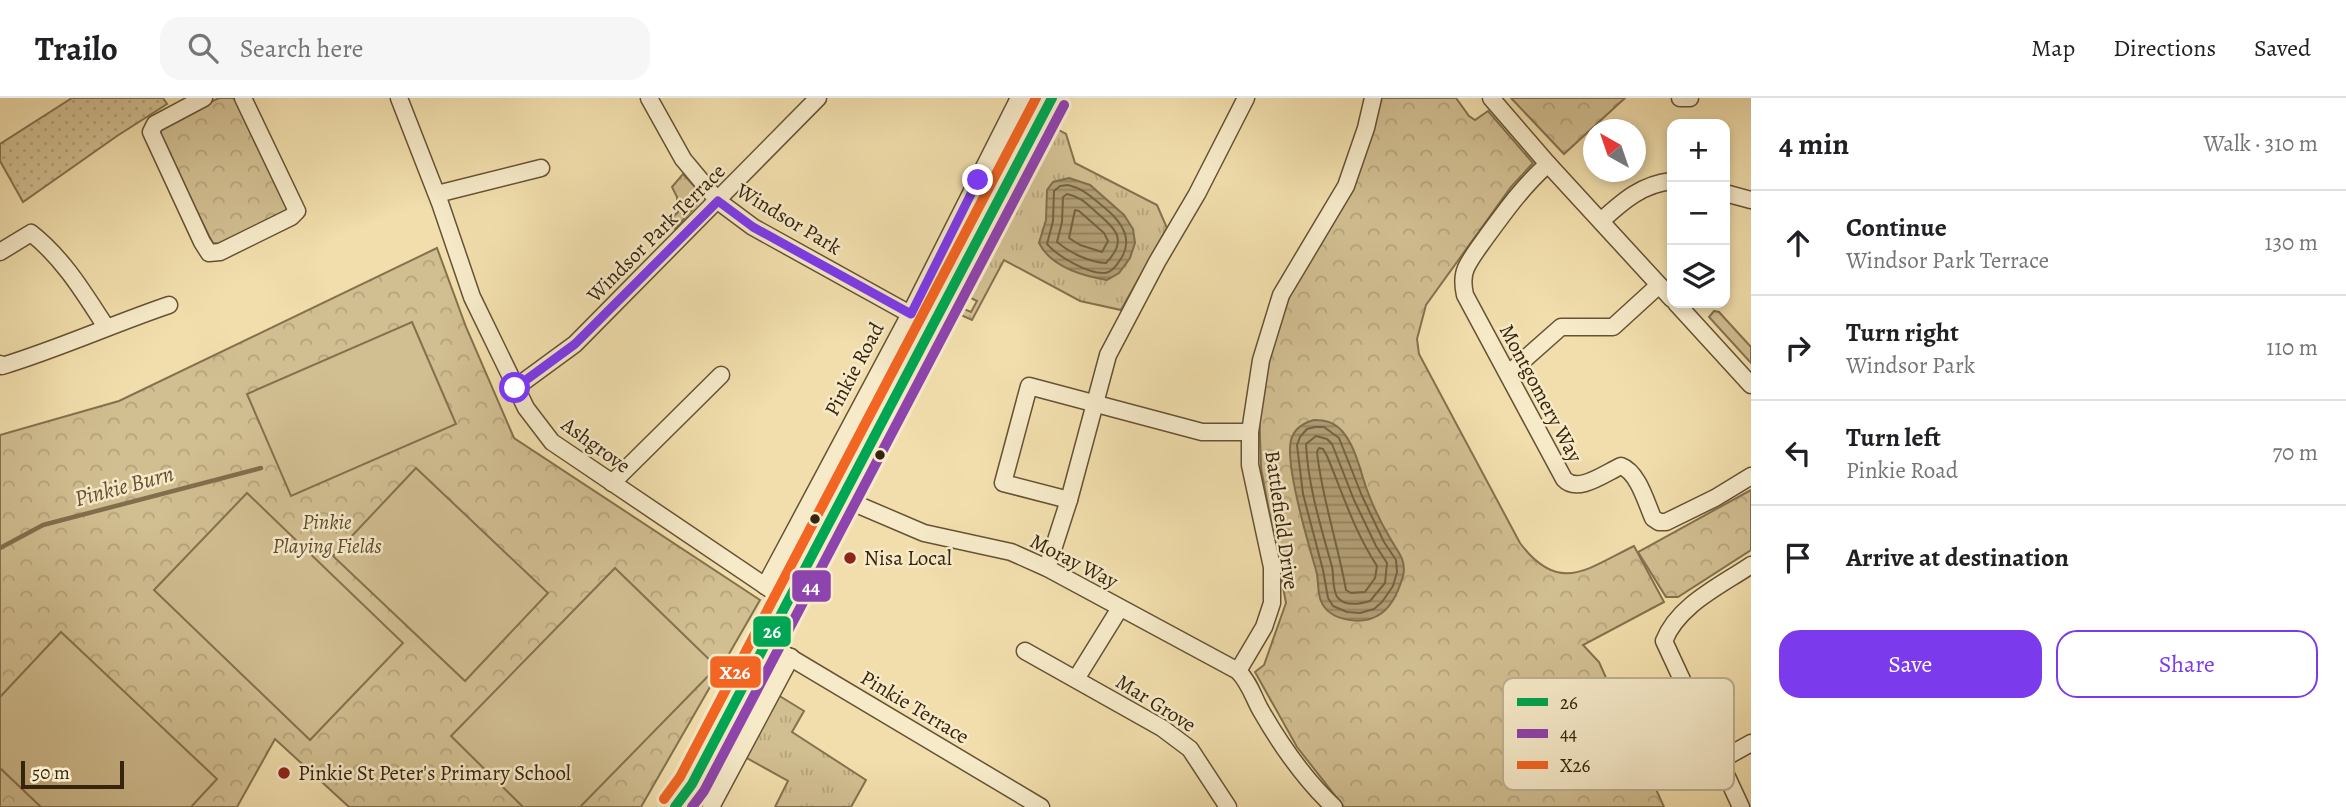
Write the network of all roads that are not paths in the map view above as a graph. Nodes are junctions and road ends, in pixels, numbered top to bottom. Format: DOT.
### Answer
graph roads {
  1 [pos="204,98"];
  2 [pos="243,98"];
  3 [pos="399,98"];
  4 [pos="649,98"];
  5 [pos="818,98"];
  6 [pos="1019,98"];
  7 [pos="1052,98"];
  8 [pos="1246,98"];
  9 [pos="1373,98"];
  10 [pos="1491,98"];
  11 [pos="1680,98"];
  12 [pos="1690,98"];
  13 [pos="185,102"];
  14 [pos="1548,164"];
  15 [pos="541,168"];
  16 [pos="1667,181"];
  17 [pos="437,194"];
  18 [pos="1730,194"];
  19 [pos="1751,200"];
  20 [pos="718,201"];
  21 [pos="1601,221"];
  22 [pos="0,252"];
  23 [pos="1659,285"];
  24 [pos="1667,294"];
  25 [pos="169,305"];
  26 [pos="1681,308"];
  27 [pos="911,314"];
  28 [pos="106,327"];
  29 [pos="0,364"];
  30 [pos="1508,374"];
  31 [pos="721,375"];
  32 [pos="1751,384"];
  33 [pos="515,388"];
  34 [pos="1095,402"];
  35 [pos="1250,432"];
  36 [pos="1751,476"];
  37 [pos="612,483"];
  38 [pos="842,498"];
  39 [pos="1069,500"];
  40 [pos="1751,565"];
  41 [pos="1047,568"];
  42 [pos="765,586"];
  43 [pos="789,602"];
  44 [pos="1120,608"];
  45 [pos="766,643"];
  46 [pos="1025,650"];
  47 [pos="790,657"];
  48 [pos="1238,671"];
  49 [pos="1682,678"];
  50 [pos="1076,679"];
  51 [pos="1751,743"];
  52 [pos="1734,753"];
  53 [pos="1733,790"];
  54 [pos="1016,801"];
  55 [pos="675,807"];
  56 [pos="711,807"];
  57 [pos="1041,807"];
  58 [pos="1228,807"];
  59 [pos="1334,807"];
  60 [pos="1741,807"];
  1 -- 13 [label="street"];
  2 -- 13 [label="street"];
  3 -- 17 [label="street, Ashgrove"];
  4 -- 20 [label="street, Windsor Park"];
  5 -- 20 [label="street, Windsor Park Terrace"];
  6 -- 27 [label="street, Pinkie Road"];
  7 -- 38 [label="main road"];
  8 -- 34 [label="street"];
  9 -- 35 [label="street, Battlefield Drive"];
  10 -- 14 [label="street"];
  11 -- 12 [label="street"];
  14 -- 21 [label="street"];
  14 -- 30 [label="street, Montgomery Way"];
  15 -- 17 [label="street"];
  16 -- 21 [label="street"];
  17 -- 33 [label="street, Ashgrove"];
  18 -- 19 [label="street"];
  20 -- 27 [label="street, Windsor Park"];
  20 -- 33 [label="street, Windsor Park Terrace"];
  21 -- 23 [label="street"];
  22 -- 28 [label="street"];
  23 -- 24 [label="street"];
  23 -- 30 [label="street"];
  25 -- 28 [label="street"];
  26 -- 32 [label="street"];
  27 -- 42 [label="street, Pinkie Road"];
  28 -- 29 [label="street"];
  30 -- 36 [label="street, Montgomery Way"];
  31 -- 37 [label="street"];
  33 -- 37 [label="street, Ashgrove"];
  34 -- 35 [label="street"];
  34 -- 39 [label="street"];
  34 -- 39 [label="street"];
  35 -- 48 [label="street, Battlefield Drive"];
  37 -- 42 [label="street, Ashgrove"];
  38 -- 41 [label="street, Moray Way"];
  38 -- 43 [label="main road"];
  39 -- 41 [label="street"];
  40 -- 49 [label="street"];
  41 -- 44 [label="street, Moray Way"];
  42 -- 43 [label="street, Ashgrove"];
  43 -- 45 [label="main road"];
  44 -- 48 [label="street, Moray Way"];
  44 -- 50 [label="street"];
  45 -- 47 [label="street, Pinkie Terrace"];
  45 -- 55 [label="main road"];
  46 -- 50 [label="street, Mar Grove"];
  47 -- 54 [label="street, Pinkie Terrace"];
  47 -- 56 [label="street"];
  48 -- 59 [label="street"];
  50 -- 58 [label="street, Mar Grove"];
  51 -- 52 [label="street"];
  53 -- 60 [label="street"];
  54 -- 57 [label="street, Pinkie Terrace"];
}
